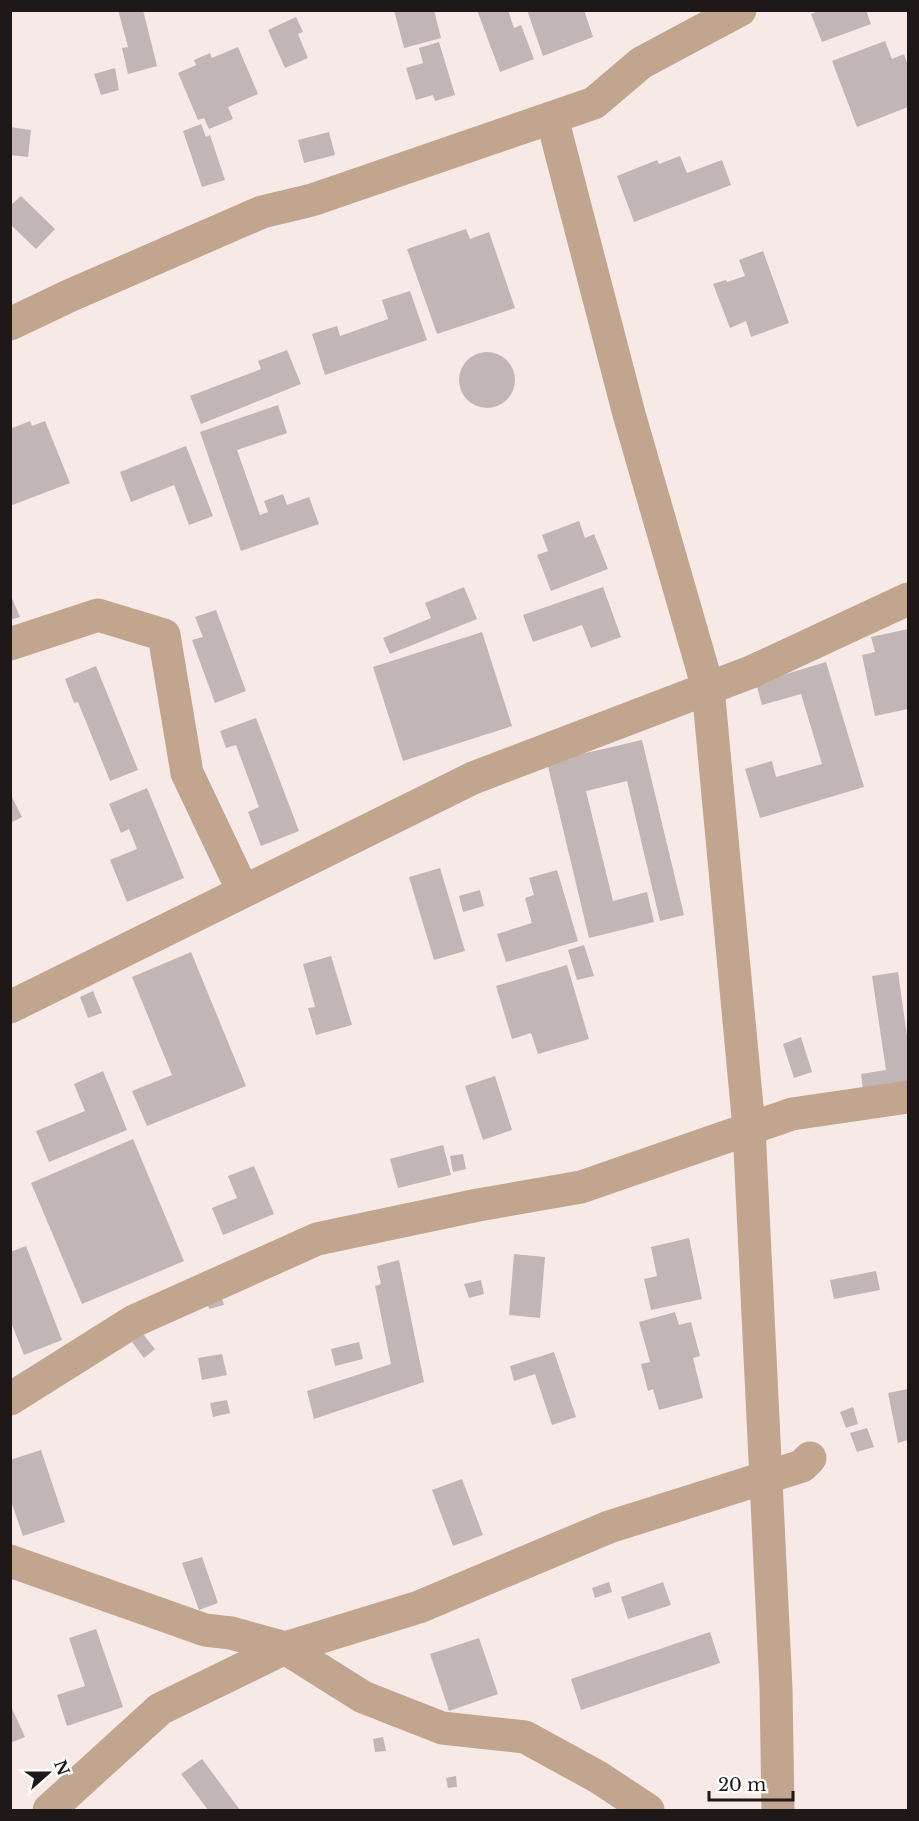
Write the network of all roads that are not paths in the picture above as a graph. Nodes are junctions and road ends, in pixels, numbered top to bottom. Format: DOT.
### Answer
graph roads {
  1 [pos="740,10"];
  2 [pos="552,118"];
  3 [pos="10,324"];
  4 [pos="909,599"];
  5 [pos="10,644"];
  6 [pos="708,688"];
  7 [pos="243,891"];
  8 [pos="10,1007"];
  9 [pos="909,1096"];
  10 [pos="750,1128"];
  11 [pos="10,1399"];
  12 [pos="810,1458"];
  13 [pos="767,1477"];
  14 [pos="10,1561"];
  15 [pos="285,1648"];
  16 [pos="49,1810"];
  17 [pos="648,1810"];
  18 [pos="778,1810"];
  1 -- 2 [label="street"];
  2 -- 3 [label="street"];
  2 -- 6 [label="street"];
  4 -- 6 [label="street"];
  5 -- 7 [label="street"];
  6 -- 7 [label="street"];
  6 -- 10 [label="street"];
  7 -- 8 [label="street"];
  9 -- 10 [label="street"];
  10 -- 11 [label="street"];
  10 -- 13 [label="street"];
  12 -- 13 [label="street"];
  13 -- 15 [label="street"];
  13 -- 18 [label="street"];
  14 -- 15 [label="street"];
  15 -- 16 [label="street"];
  15 -- 17 [label="street"];
}
